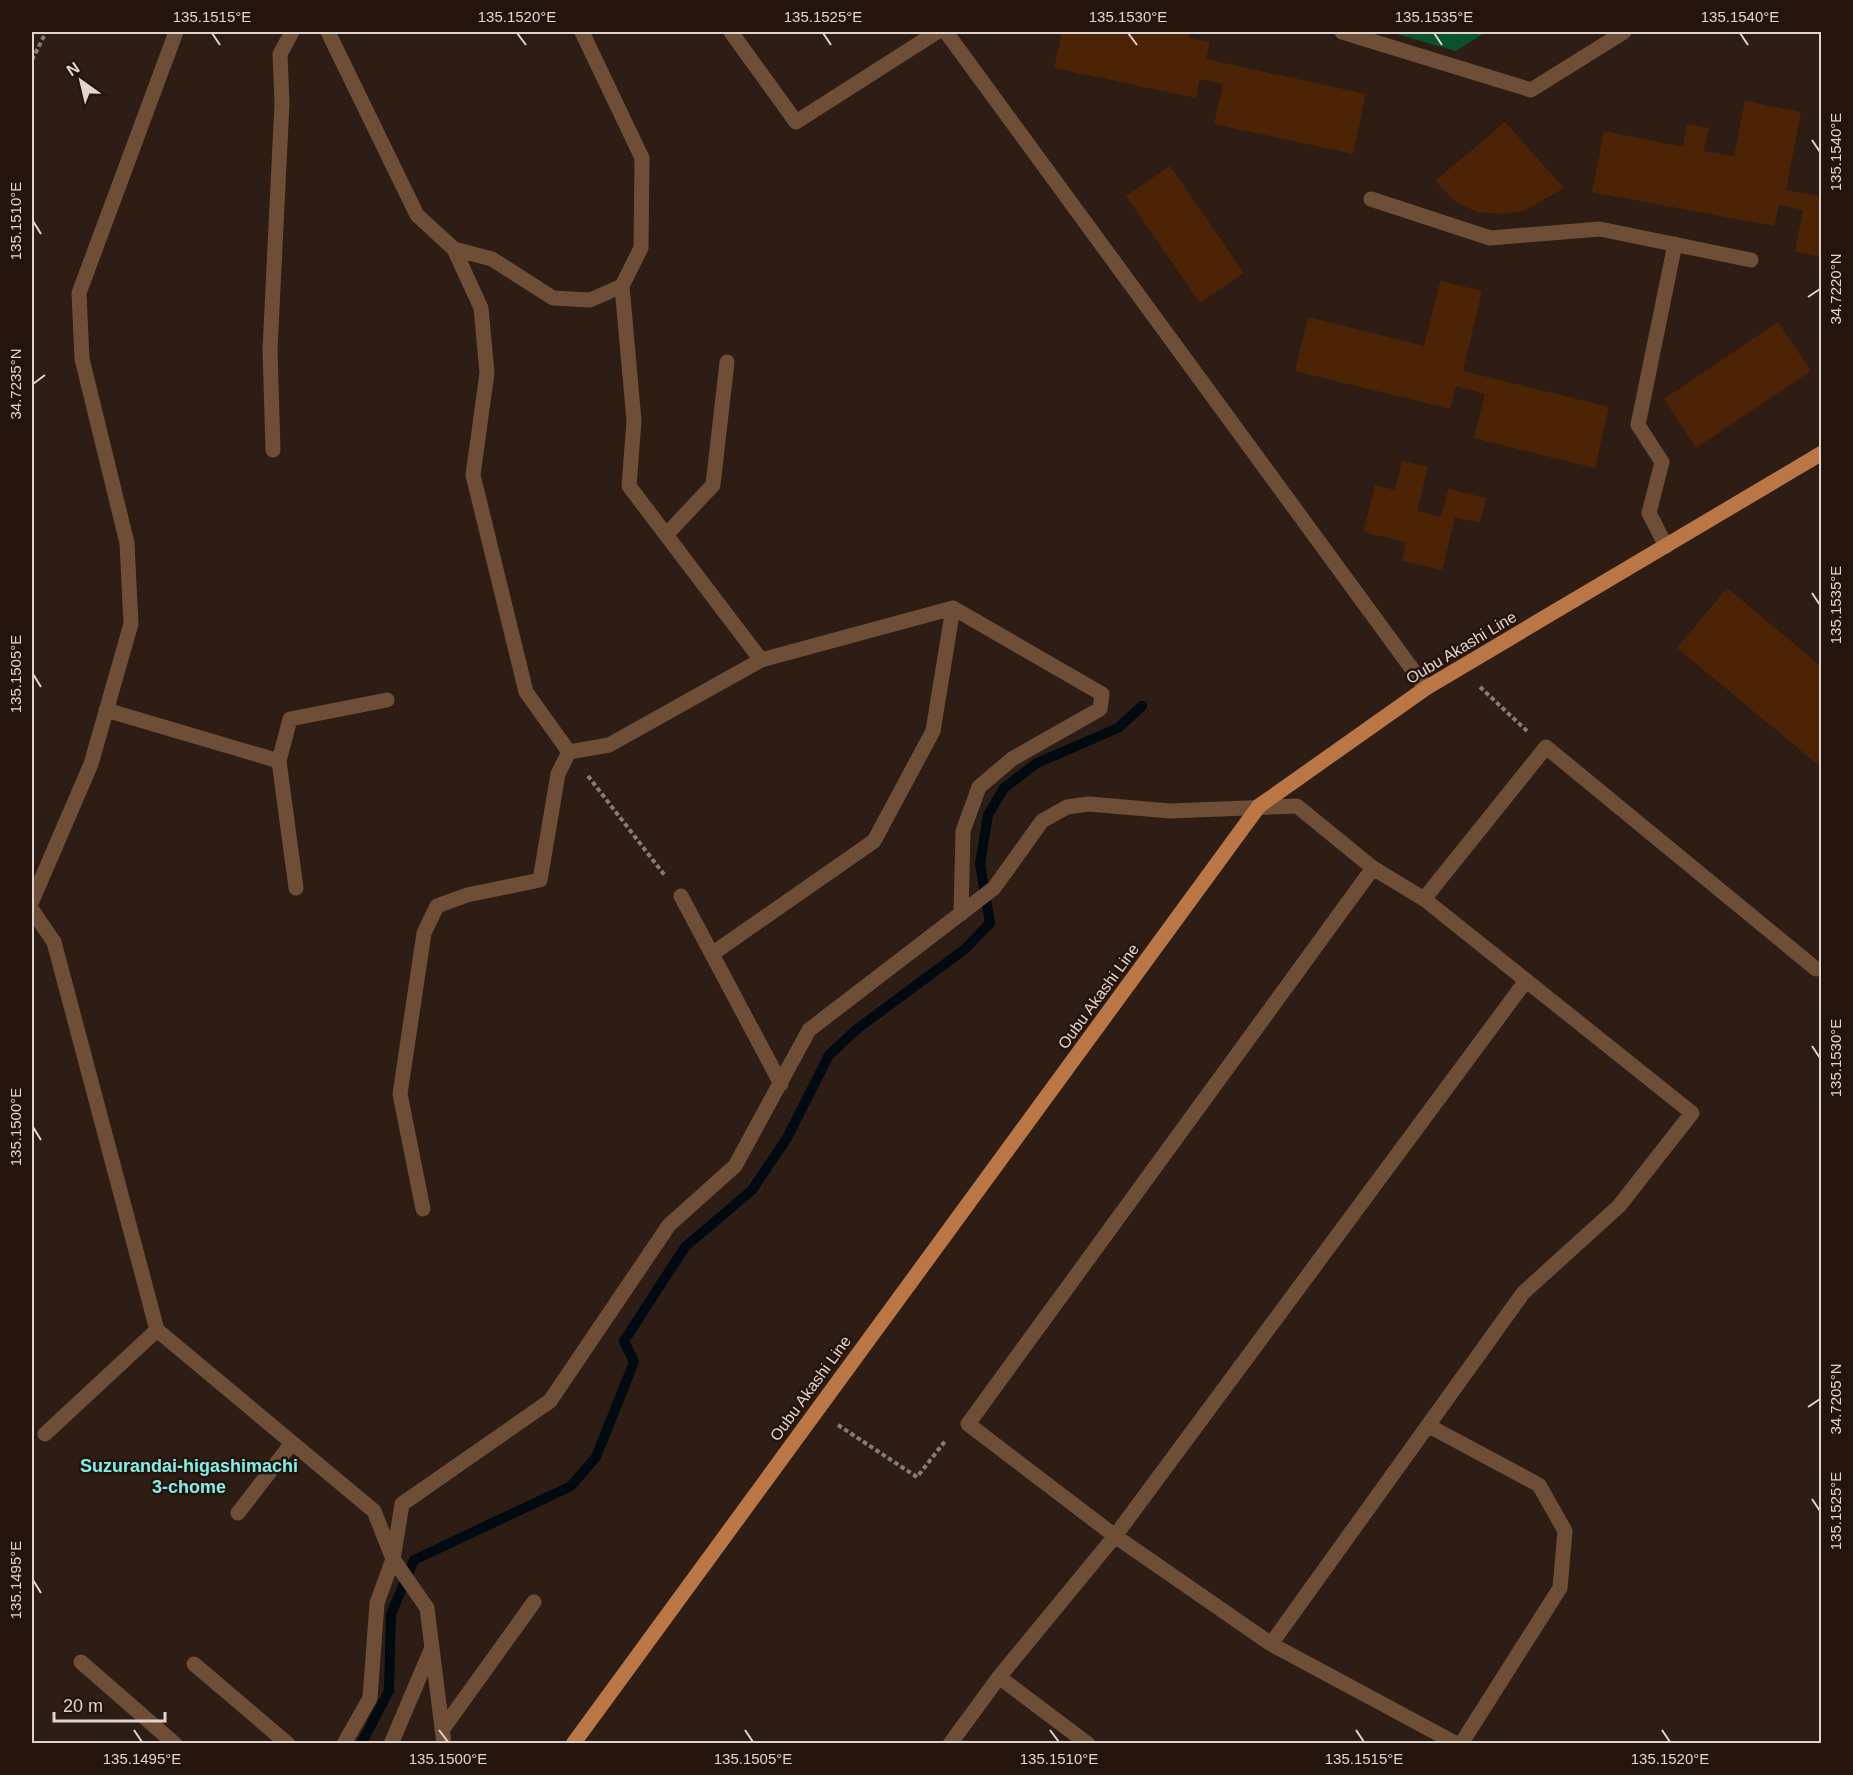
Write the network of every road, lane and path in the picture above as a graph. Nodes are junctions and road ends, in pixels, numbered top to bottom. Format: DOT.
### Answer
graph roads {
  1 [pos="46,32"];
  2 [pos="176,32"];
  3 [pos="292,32"];
  4 [pos="328,32"];
  5 [pos="582,32"];
  6 [pos="731,32"];
  7 [pos="937,32"];
  8 [pos="946,32"];
  9 [pos="1342,32"];
  10 [pos="1623,32"];
  11 [pos="32,60"];
  12 [pos="1371,199"];
  13 [pos="1676,244"];
  14 [pos="454,249"];
  15 [pos="1751,260"];
  16 [pos="622,286"];
  17 [pos="727,362"];
  18 [pos="273,450"];
  19 [pos="1821,453"];
  20 [pos="666,535"];
  21 [pos="1666,546"];
  22 [pos="953,608"];
  23 [pos="761,660"];
  24 [pos="1460,668"];
  25 [pos="1426,688"];
  26 [pos="387,700"];
  27 [pos="106,710"];
  28 [pos="1511,717"];
  29 [pos="569,752"];
  30 [pos="279,760"];
  31 [pos="1259,806"];
  32 [pos="1373,868"];
  33 [pos="296,888"];
  34 [pos="681,896"];
  35 [pos="1424,899"];
  36 [pos="32,901"];
  37 [pos="32,910"];
  38 [pos="961,914"];
  39 [pos="712,954"];
  40 [pos="1816,969"];
  41 [pos="1525,982"];
  42 [pos="781,1084"];
  43 [pos="423,1209"];
  44 [pos="157,1330"];
  45 [pos="968,1424"];
  46 [pos="1429,1426"];
  47 [pos="841,1427"];
  48 [pos="45,1434"];
  49 [pos="292,1443"];
  50 [pos="238,1513"];
  51 [pos="1116,1536"];
  52 [pos="393,1559"];
  53 [pos="534,1602"];
  54 [pos="1271,1644"];
  55 [pos="432,1647"];
  56 [pos="81,1662"];
  57 [pos="194,1664"];
  58 [pos="999,1677"];
  59 [pos="443,1736"];
  60 [pos="175,1743"];
  61 [pos="288,1743"];
  62 [pos="344,1743"];
  63 [pos="391,1743"];
  64 [pos="573,1743"];
  65 [pos="950,1743"];
  66 [pos="1089,1743"];
  67 [pos="1459,1743"];
  1 -- 11 [label="path"];
  2 -- 27 [label="street"];
  3 -- 18 [label="street"];
  4 -- 14 [label="street"];
  5 -- 16 [label="street"];
  6 -- 7 [label="street"];
  8 -- 25 [label="street"];
  9 -- 10 [label="street"];
  12 -- 13 [label="street"];
  13 -- 15 [label="street"];
  13 -- 21 [label="street"];
  14 -- 16 [label="street"];
  14 -- 29 [label="street"];
  16 -- 20 [label="street"];
  17 -- 20 [label="street"];
  19 -- 21 [label="main road, Oubu Akashi Line"];
  20 -- 23 [label="street"];
  21 -- 24 [label="main road, Oubu Akashi Line"];
  22 -- 23 [label="street"];
  22 -- 38 [label="street"];
  22 -- 39 [label="street"];
  23 -- 29 [label="street"];
  24 -- 25 [label="main road, Oubu Akashi Line"];
  24 -- 28 [label="path"];
  25 -- 31 [label="main road, Oubu Akashi Line"];
  26 -- 30 [label="street"];
  27 -- 30 [label="street"];
  27 -- 36 [label="street"];
  29 -- 34 [label="path"];
  29 -- 43 [label="street"];
  30 -- 33 [label="street"];
  31 -- 32 [label="street"];
  31 -- 38 [label="street"];
  31 -- 64 [label="main road, Oubu Akashi Line"];
  32 -- 35 [label="street"];
  32 -- 45 [label="street"];
  34 -- 39 [label="street"];
  35 -- 40 [label="street"];
  35 -- 41 [label="street"];
  37 -- 44 [label="street"];
  38 -- 42 [label="street"];
  39 -- 42 [label="street"];
  41 -- 46 [label="street"];
  41 -- 51 [label="street"];
  42 -- 52 [label="street"];
  44 -- 48 [label="street"];
  44 -- 49 [label="street"];
  45 -- 47 [label="path"];
  45 -- 51 [label="street"];
  46 -- 54 [label="street"];
  46 -- 67 [label="street"];
  49 -- 50 [label="street"];
  49 -- 52 [label="street"];
  51 -- 54 [label="street"];
  51 -- 58 [label="street"];
  52 -- 55 [label="street"];
  52 -- 62 [label="street"];
  53 -- 59 [label="street"];
  54 -- 67 [label="street"];
  55 -- 59 [label="street"];
  55 -- 63 [label="street"];
  56 -- 60 [label="street"];
  57 -- 61 [label="street"];
  58 -- 65 [label="street"];
  58 -- 66 [label="street"];
}
